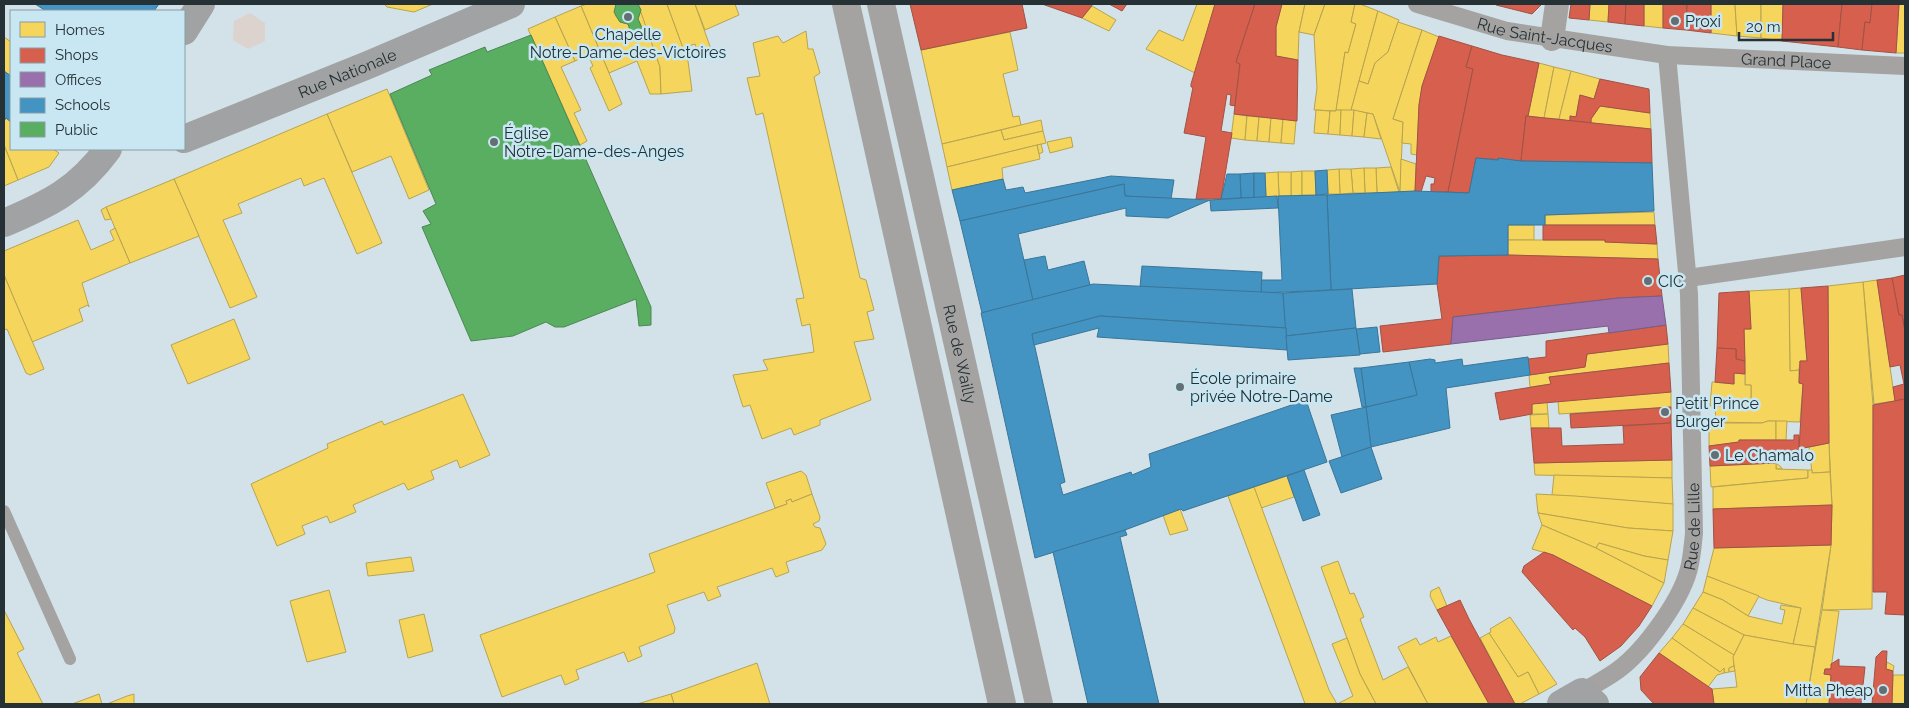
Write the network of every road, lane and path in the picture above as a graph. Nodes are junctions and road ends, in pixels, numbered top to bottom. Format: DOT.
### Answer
graph roads {
  1 [pos="201,4"];
  2 [pos="511,4"];
  3 [pos="846,4"];
  4 [pos="881,4"];
  5 [pos="1417,4"];
  6 [pos="1557,4"];
  7 [pos="185,29"];
  8 [pos="1552,38"];
  9 [pos="1646,52"];
  10 [pos="1667,55"];
  11 [pos="1905,66"];
  12 [pos="185,139"];
  13 [pos="107,150"];
  14 [pos="4,223"];
  15 [pos="1905,247"];
  16 [pos="1689,286"];
  17 [pos="4,511"];
  18 [pos="70,659"];
  19 [pos="1580,700"];
  20 [pos="1002,704"];
  21 [pos="1039,704"];
  1 -- 7 [label="main road"];
  2 -- 12 [label="main road, Rue Nationale"];
  3 -- 20 [label="street"];
  4 -- 21 [label="street, Rue de Wailly"];
  5 -- 8 [label="street, Rue Saint-Jacques"];
  6 -- 8 [label="street"];
  8 -- 9 [label="street, Rue Saint-Jacques"];
  9 -- 10 [label="street, Grand Place"];
  10 -- 11 [label="street, Grand Place"];
  10 -- 16 [label="street"];
  13 -- 14 [label="main road"];
  15 -- 16 [label="street"];
  16 -- 19 [label="street, Rue de Lille"];
  17 -- 18 [label="lane"];
}
